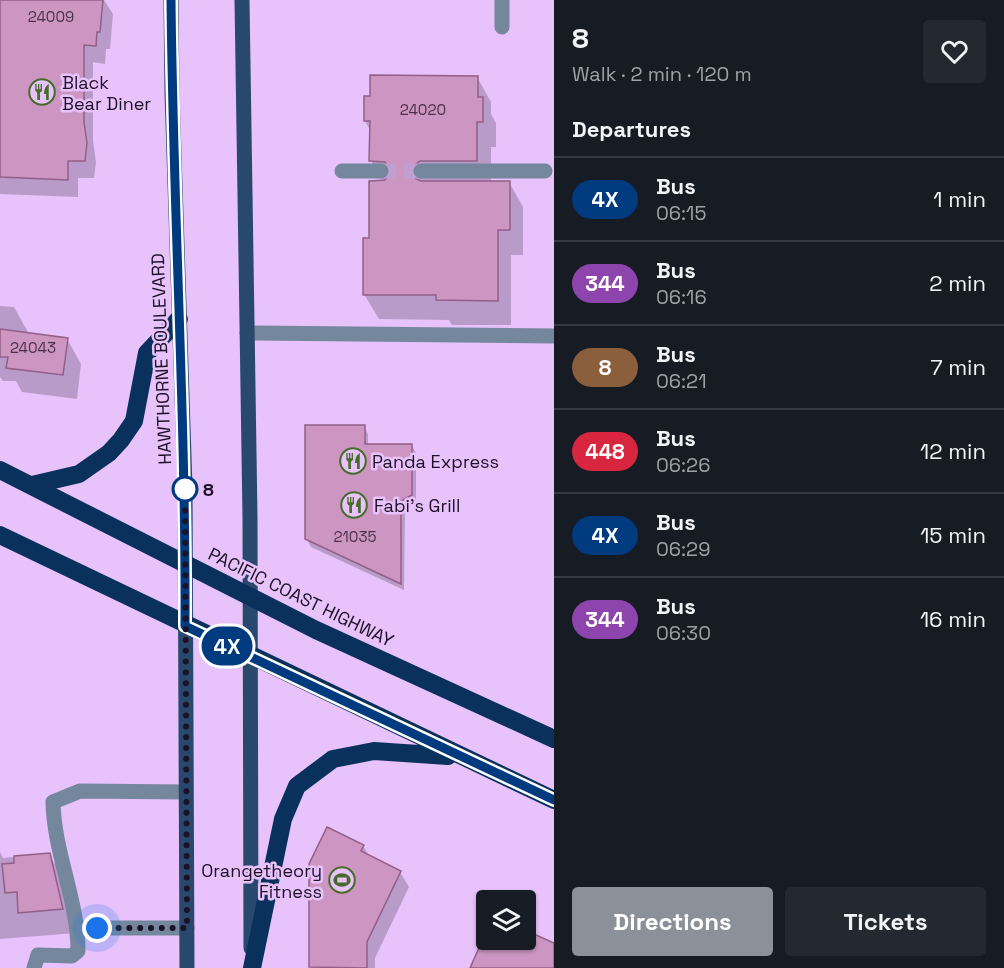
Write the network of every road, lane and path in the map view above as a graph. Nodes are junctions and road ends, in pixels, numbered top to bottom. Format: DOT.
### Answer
graph roads {
  1 [pos="171,0"];
  2 [pos="242,0"];
  3 [pos="502,0"];
  4 [pos="502,27"];
  5 [pos="342,171"];
  6 [pos="381,171"];
  7 [pos="422,171"];
  8 [pos="545,171"];
  9 [pos="180,319"];
  10 [pos="248,333"];
  11 [pos="554,336"];
  12 [pos="0,471"];
  13 [pos="32,485"];
  14 [pos="0,535"];
  15 [pos="185,564"];
  16 [pos="250,596"];
  17 [pos="185,626"];
  18 [pos="251,657"];
  19 [pos="554,739"];
  20 [pos="464,758"];
  21 [pos="185,792"];
  22 [pos="554,800"];
  23 [pos="78,928"];
  24 [pos="187,928"];
  25 [pos="34,968"];
  26 [pos="187,968"];
  27 [pos="251,968"];
  1 -- 9 [label="main road, HAWTHORNE BOULEVARD"];
  2 -- 10 [label="main road"];
  3 -- 4 [label="lane"];
  5 -- 6 [label="lane"];
  7 -- 8 [label="lane"];
  9 -- 13 [label="highway"];
  9 -- 15 [label="main road, HAWTHORNE BOULEVARD"];
  10 -- 11 [label="lane"];
  10 -- 16 [label="main road"];
  12 -- 13 [label="highway, PACIFIC COAST HIGHWAY"];
  13 -- 15 [label="highway, PACIFIC COAST HIGHWAY"];
  14 -- 17 [label="highway"];
  15 -- 16 [label="highway, PACIFIC COAST HIGHWAY"];
  15 -- 17 [label="main road, HAWTHORNE BOULEVARD"];
  16 -- 18 [label="main road"];
  16 -- 19 [label="highway, PACIFIC COAST HIGHWAY"];
  17 -- 18 [label="highway"];
  17 -- 21 [label="main road, HAWTHORNE BOULEVARD"];
  18 -- 20 [label="highway"];
  18 -- 27 [label="main road"];
  20 -- 22 [label="highway"];
  20 -- 27 [label="highway"];
  21 -- 23 [label="lane"];
  21 -- 24 [label="main road, HAWTHORNE BOULEVARD"];
  23 -- 24 [label="lane"];
  23 -- 25 [label="lane"];
  24 -- 26 [label="main road, HAWTHORNE BOULEVARD"];
}
